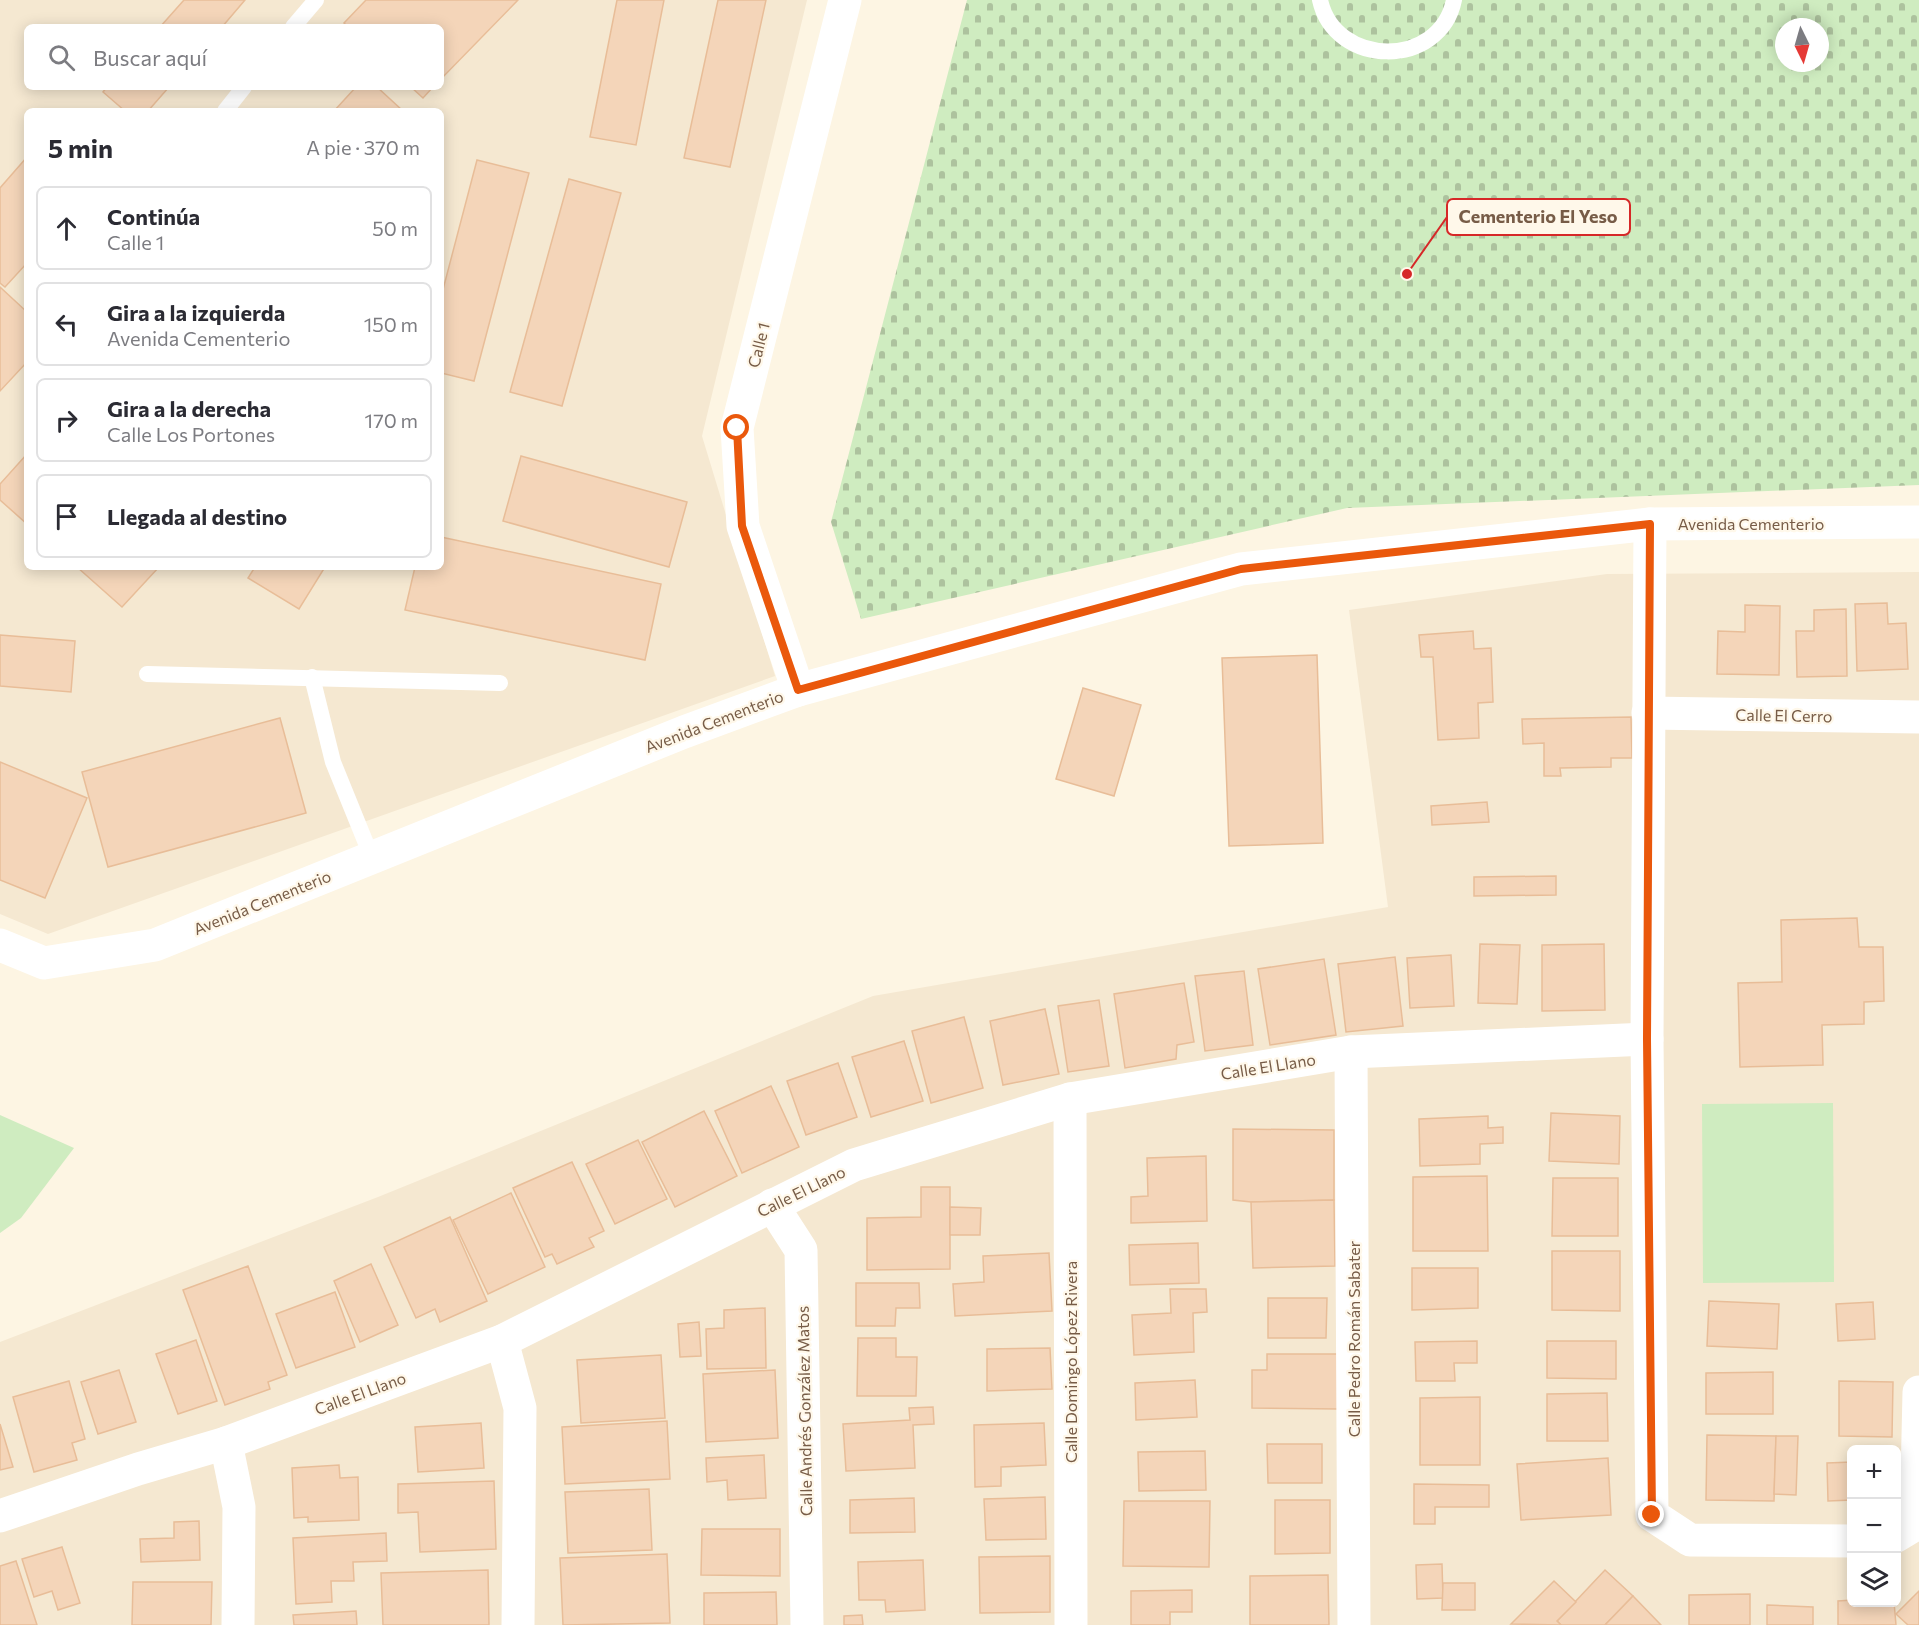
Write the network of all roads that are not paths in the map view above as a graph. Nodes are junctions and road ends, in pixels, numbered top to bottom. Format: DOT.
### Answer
graph roads {
  1 [pos="316,0"];
  2 [pos="845,0"];
  3 [pos="1320,0"];
  4 [pos="1454,0"];
  5 [pos="296,24"];
  6 [pos="242,90"];
  7 [pos="227,108"];
  8 [pos="1919,522"];
  9 [pos="1650,524"];
  10 [pos="147,674"];
  11 [pos="312,677"];
  12 [pos="500,683"];
  13 [pos="798,690"];
  14 [pos="1648,713"];
  15 [pos="1919,717"];
  16 [pos="372,858"];
  17 [pos="0,945"];
  18 [pos="1647,1039"];
  19 [pos="1352,1052"];
  20 [pos="1070,1099"];
  21 [pos="772,1205"];
  22 [pos="502,1341"];
  23 [pos="1919,1392"];
  24 [pos="226,1443"];
  25 [pos="0,1516"];
  26 [pos="1901,1533"];
  27 [pos="1847,1541"];
  28 [pos="238,1625"];
  29 [pos="518,1625"];
  30 [pos="807,1625"];
  31 [pos="1071,1625"];
  32 [pos="1354,1625"];
  1 -- 5 [label="lane"];
  2 -- 13 [label="street, Calle 1"];
  3 -- 4 [label="lane"];
  6 -- 7 [label="lane"];
  8 -- 9 [label="street, Avenida Cementerio"];
  9 -- 13 [label="street, Avenida Cementerio"];
  9 -- 14 [label="street"];
  10 -- 11 [label="lane"];
  11 -- 12 [label="lane"];
  11 -- 16 [label="lane"];
  13 -- 16 [label="street, Avenida Cementerio"];
  14 -- 15 [label="street, Calle El Cerro"];
  14 -- 18 [label="street"];
  16 -- 17 [label="street, Avenida Cementerio"];
  18 -- 19 [label="street, Calle El Llano"];
  18 -- 27 [label="street"];
  19 -- 20 [label="street, Calle El Llano"];
  19 -- 32 [label="street, Calle Pedro Román Sabater"];
  20 -- 21 [label="street, Calle El Llano"];
  20 -- 31 [label="street, Calle Domingo López Rivera"];
  21 -- 22 [label="street, Calle El Llano"];
  21 -- 30 [label="street, Calle Andrés González Matos"];
  22 -- 24 [label="street, Calle El Llano"];
  22 -- 29 [label="street"];
  23 -- 26 [label="street"];
  24 -- 25 [label="street, Calle El Llano"];
  24 -- 28 [label="street"];
}
